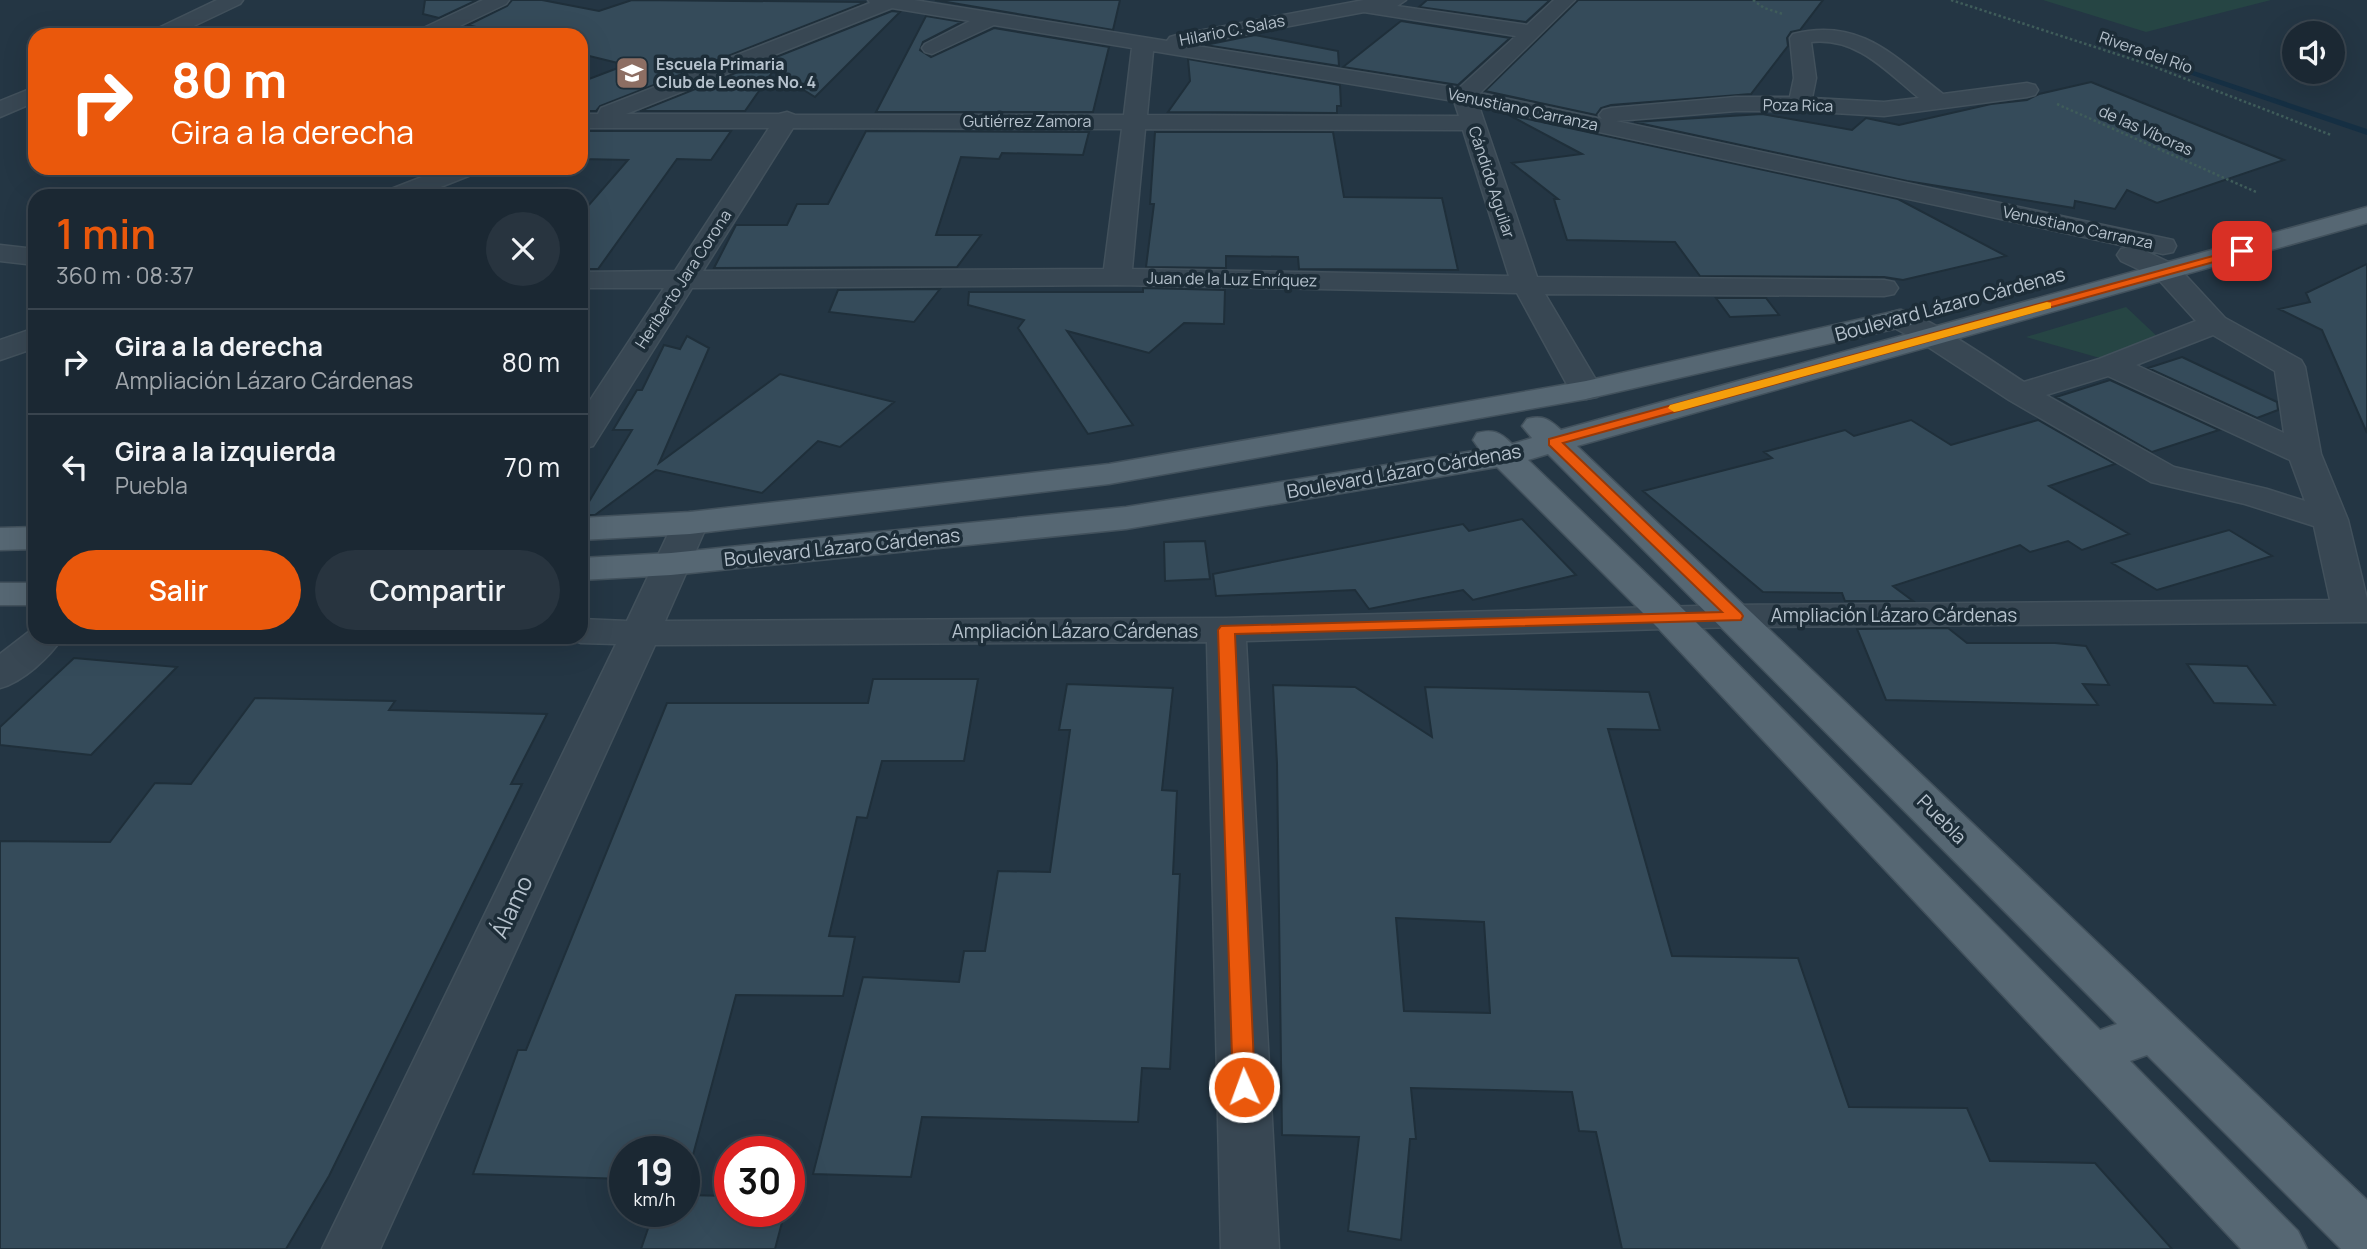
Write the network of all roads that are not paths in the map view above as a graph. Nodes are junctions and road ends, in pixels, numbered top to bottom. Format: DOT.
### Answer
graph roads {
  1 [pos="233,0"];
  2 [pos="499,0"];
  3 [pos="1318,0"];
  4 [pos="1396,0"];
  5 [pos="1565,0"];
  6 [pos="887,1"];
  7 [pos="1359,6"];
  8 [pos="990,19"];
  9 [pos="174,28"];
  10 [pos="439,28"];
  11 [pos="1532,32"];
  12 [pos="1147,45"];
  13 [pos="932,48"];
  14 [pos="2027,90"];
  15 [pos="1464,96"];
  16 [pos="28,97"];
  17 [pos="1938,102"];
  18 [pos="1800,104"];
  19 [pos="0,110"];
  20 [pos="1569,118"];
  21 [pos="787,119"];
  22 [pos="0,120"];
  23 [pos="588,120"];
  24 [pos="28,121"];
  25 [pos="1135,121"];
  26 [pos="588,122"];
  27 [pos="1472,123"];
  28 [pos="449,175"];
  29 [pos="413,189"];
  30 [pos="2363,204"];
  31 [pos="0,253"];
  32 [pos="28,256"];
  33 [pos="2165,259"];
  34 [pos="1117,277"];
  35 [pos="588,281"];
  36 [pos="680,282"];
  37 [pos="1526,285"];
  38 [pos="1884,288"];
  39 [pos="1899,319"];
  40 [pos="2214,324"];
  41 [pos="1933,337"];
  42 [pos="28,340"];
  43 [pos="0,351"];
  44 [pos="2110,365"];
  45 [pos="1586,390"];
  46 [pos="2020,393"];
  47 [pos="1516,402"];
  48 [pos="1464,413"];
  49 [pos="588,428"];
  50 [pos="1553,442"];
  51 [pos="2304,454"];
  52 [pos="1504,456"];
  53 [pos="2330,520"];
  54 [pos="588,530"];
  55 [pos="28,538"];
  56 [pos="0,539"];
  57 [pos="680,544"];
  58 [pos="588,567"];
  59 [pos="0,594"];
  60 [pos="28,594"];
  61 [pos="2359,611"];
  62 [pos="1735,616"];
  63 [pos="1672,620"];
  64 [pos="1226,630"];
  65 [pos="588,631"];
  66 [pos="641,633"];
  67 [pos="36,644"];
  68 [pos="0,675"];
  69 [pos="2157,1031"];
  70 [pos="2090,1054"];
  71 [pos="2367,1237"];
  72 [pos="351,1249"];
  73 [pos="1250,1249"];
  74 [pos="2278,1249"];
  1 -- 9 [label="street"];
  2 -- 10 [label="street"];
  3 -- 7 [label="street"];
  4 -- 7 [label="street, Hilario C. Salas"];
  5 -- 11 [label="street"];
  6 -- 8 [label="street, Venustiano Carranza"];
  6 -- 23 [label="street"];
  7 -- 11 [label="street"];
  7 -- 12 [label="street, Hilario C. Salas"];
  8 -- 12 [label="street, Venustiano Carranza"];
  8 -- 13 [label="street"];
  11 -- 15 [label="street"];
  12 -- 15 [label="street, Venustiano Carranza"];
  12 -- 25 [label="street"];
  14 -- 17 [label="street, Poza Rica"];
  15 -- 20 [label="street, Venustiano Carranza"];
  15 -- 27 [label="street, Cándido Aguilar"];
  16 -- 19 [label="street"];
  17 -- 18 [label="street, Poza Rica"];
  17 -- 18 [label="street"];
  18 -- 20 [label="street, Poza Rica"];
  20 -- 33 [label="street, Venustiano Carranza"];
  21 -- 25 [label="street, Gutiérrez Zamora"];
  21 -- 26 [label="street, Gutiérrez Zamora"];
  21 -- 36 [label="street, Heriberto Jara Corona"];
  22 -- 24 [label="street"];
  25 -- 27 [label="street, Gutiérrez Zamora"];
  25 -- 34 [label="street"];
  27 -- 37 [label="street, Cándido Aguilar"];
  28 -- 29 [label="street"];
  30 -- 33 [label="main road, Boulevard Lázaro Cárdenas"];
  31 -- 32 [label="street"];
  33 -- 39 [label="main road, Boulevard Lázaro Cárdenas"];
  33 -- 40 [label="street"];
  33 -- 41 [label="main road, Boulevard Lázaro Cárdenas"];
  34 -- 36 [label="street, Juan de la Luz Enríquez"];
  34 -- 37 [label="street, Juan de la Luz Enríquez"];
  35 -- 36 [label="street, Juan de la Luz Enríquez"];
  36 -- 49 [label="street, Heriberto Jara Corona"];
  37 -- 38 [label="street, Juan de la Luz Enríquez"];
  37 -- 45 [label="street, Cándido Aguilar"];
  39 -- 41 [label="street"];
  39 -- 45 [label="main road, Boulevard Lázaro Cárdenas"];
  40 -- 44 [label="street"];
  40 -- 51 [label="street"];
  41 -- 46 [label="street"];
  41 -- 50 [label="main road, Boulevard Lázaro Cárdenas"];
  42 -- 43 [label="street"];
  44 -- 46 [label="street"];
  44 -- 51 [label="street"];
  45 -- 47 [label="main road, Boulevard Lázaro Cárdenas"];
  46 -- 53 [label="street"];
  47 -- 48 [label="main road, Boulevard Lázaro Cárdenas"];
  47 -- 50 [label="main road, Puebla"];
  48 -- 52 [label="main road"];
  48 -- 57 [label="main road, Boulevard Lázaro Cárdenas"];
  50 -- 52 [label="main road, Boulevard Lázaro Cárdenas"];
  50 -- 62 [label="main road, Puebla"];
  51 -- 53 [label="street"];
  52 -- 57 [label="main road, Boulevard Lázaro Cárdenas"];
  52 -- 63 [label="main road"];
  53 -- 61 [label="street"];
  54 -- 57 [label="main road, Boulevard Lázaro Cárdenas"];
  55 -- 56 [label="main road"];
  57 -- 58 [label="main road, Boulevard Lázaro Cárdenas"];
  57 -- 66 [label="street, Álamo"];
  59 -- 60 [label="main road"];
  61 -- 62 [label="street, Ampliación Lázaro Cárdenas"];
  62 -- 63 [label="street, Ampliación Lázaro Cárdenas"];
  62 -- 69 [label="main road, Puebla"];
  63 -- 64 [label="street, Ampliación Lázaro Cárdenas"];
  63 -- 70 [label="main road"];
  64 -- 66 [label="street, Ampliación Lázaro Cárdenas"];
  64 -- 73 [label="street"];
  65 -- 66 [label="street, Ampliación Lázaro Cárdenas"];
  66 -- 72 [label="street, Álamo"];
  67 -- 68 [label="street"];
  69 -- 70 [label="main road"];
  69 -- 71 [label="main road, Puebla"];
  70 -- 74 [label="main road"];
}
